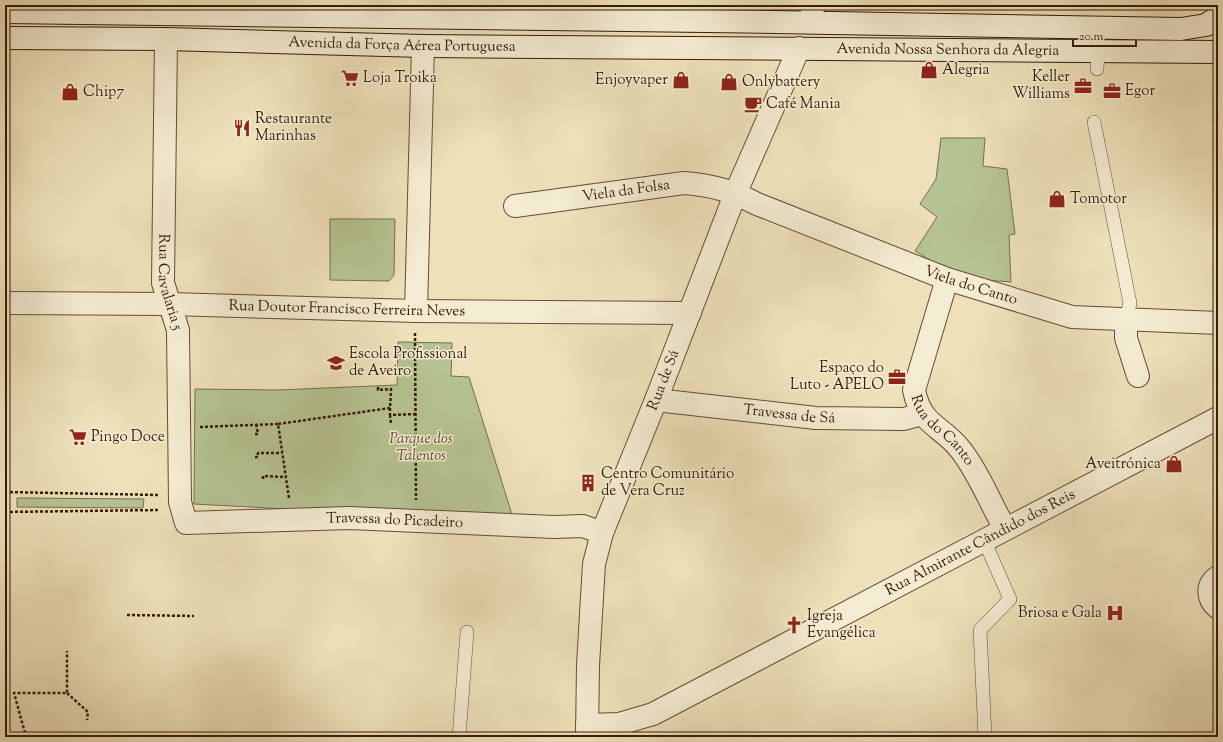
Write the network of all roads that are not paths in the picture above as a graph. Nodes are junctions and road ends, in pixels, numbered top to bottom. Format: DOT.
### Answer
graph roads {
  1 [pos="168,10"];
  2 [pos="5,12"];
  3 [pos="812,14"];
  4 [pos="1218,17"];
  5 [pos="492,18"];
  6 [pos="545,19"];
  7 [pos="1016,26"];
  8 [pos="1063,26"];
  9 [pos="5,38"];
  10 [pos="166,39"];
  11 [pos="422,46"];
  12 [pos="490,46"];
  13 [pos="541,46"];
  14 [pos="799,48"];
  15 [pos="1010,50"];
  16 [pos="1060,50"];
  17 [pos="1218,52"];
  18 [pos="1094,122"];
  19 [pos="736,192"];
  20 [pos="515,206"];
  21 [pos="947,279"];
  22 [pos="5,303"];
  23 [pos="170,304"];
  24 [pos="416,310"];
  25 [pos="690,312"];
  26 [pos="1126,319"];
  27 [pos="1218,323"];
  28 [pos="1138,376"];
  29 [pos="656,400"];
  30 [pos="922,414"];
  31 [pos="1218,418"];
  32 [pos="179,509"];
  33 [pos="1005,529"];
  34 [pos="602,532"];
  35 [pos="984,540"];
  36 [pos="1218,576"];
  37 [pos="1218,608"];
  38 [pos="466,632"];
  39 [pos="587,731"];
  40 [pos="459,737"];
  41 [pos="985,737"];
  1 -- 2 [label="street, Avenida da Força Aérea Portuguesa"];
  1 -- 5 [label="street, Avenida da Força Aérea Portuguesa"];
  3 -- 6 [label="street, Avenida da Força Aérea Portuguesa"];
  3 -- 7 [label="street, Avenida Nossa Senhora da Alegria"];
  3 -- 14 [label="street, Rua de Sá"];
  4 -- 8 [label="street, Avenida Nossa Senhora da Alegria"];
  5 -- 6 [label="street, Avenida da Força Aérea Portuguesa"];
  5 -- 12 [label="street"];
  6 -- 13 [label="street"];
  7 -- 8 [label="street, Avenida Nossa Senhora da Alegria"];
  7 -- 15 [label="street"];
  8 -- 16 [label="street"];
  9 -- 10 [label="street, Avenida da Força Aérea Portuguesa"];
  10 -- 11 [label="street, Avenida da Força Aérea Portuguesa"];
  10 -- 23 [label="street, Rua Cavalaria 5"];
  11 -- 12 [label="street, Avenida da Força Aérea Portuguesa"];
  11 -- 24 [label="street"];
  12 -- 13 [label="street, Avenida da Força Aérea Portuguesa"];
  13 -- 14 [label="street, Avenida da Força Aérea Portuguesa"];
  14 -- 15 [label="street, Avenida Nossa Senhora da Alegria"];
  14 -- 19 [label="street, Rua de Sá"];
  15 -- 16 [label="street, Avenida Nossa Senhora da Alegria"];
  16 -- 17 [label="street, Avenida Nossa Senhora da Alegria"];
  18 -- 26 [label="lane"];
  19 -- 20 [label="street, Viela da Folsa"];
  19 -- 21 [label="street, Viela do Canto"];
  19 -- 25 [label="street, Rua de Sá"];
  21 -- 26 [label="street, Viela do Canto"];
  21 -- 30 [label="street, Rua do Canto"];
  22 -- 23 [label="street, Rua Doutor Francisco Ferreira Neves"];
  23 -- 24 [label="street, Rua Doutor Francisco Ferreira Neves"];
  23 -- 32 [label="street, Rua Cavalaria 5"];
  24 -- 25 [label="street, Rua Doutor Francisco Ferreira Neves"];
  25 -- 29 [label="street, Rua de Sá"];
  26 -- 27 [label="street, Viela do Canto"];
  26 -- 28 [label="street"];
  29 -- 30 [label="street, Travessa de Sá"];
  29 -- 34 [label="street, Rua de Sá"];
  30 -- 33 [label="street, Rua do Canto"];
  31 -- 33 [label="street, Rua Almirante Cândido dos Reis"];
  32 -- 34 [label="street, Travessa do Picadeiro"];
  33 -- 35 [label="street, Rua Almirante Cândido dos Reis"];
  34 -- 39 [label="street, Rua de Sá"];
  35 -- 39 [label="street, Rua Almirante Cândido dos Reis"];
  35 -- 41 [label="lane"];
  36 -- 37 [label="street"];
  38 -- 40 [label="lane"];
}
